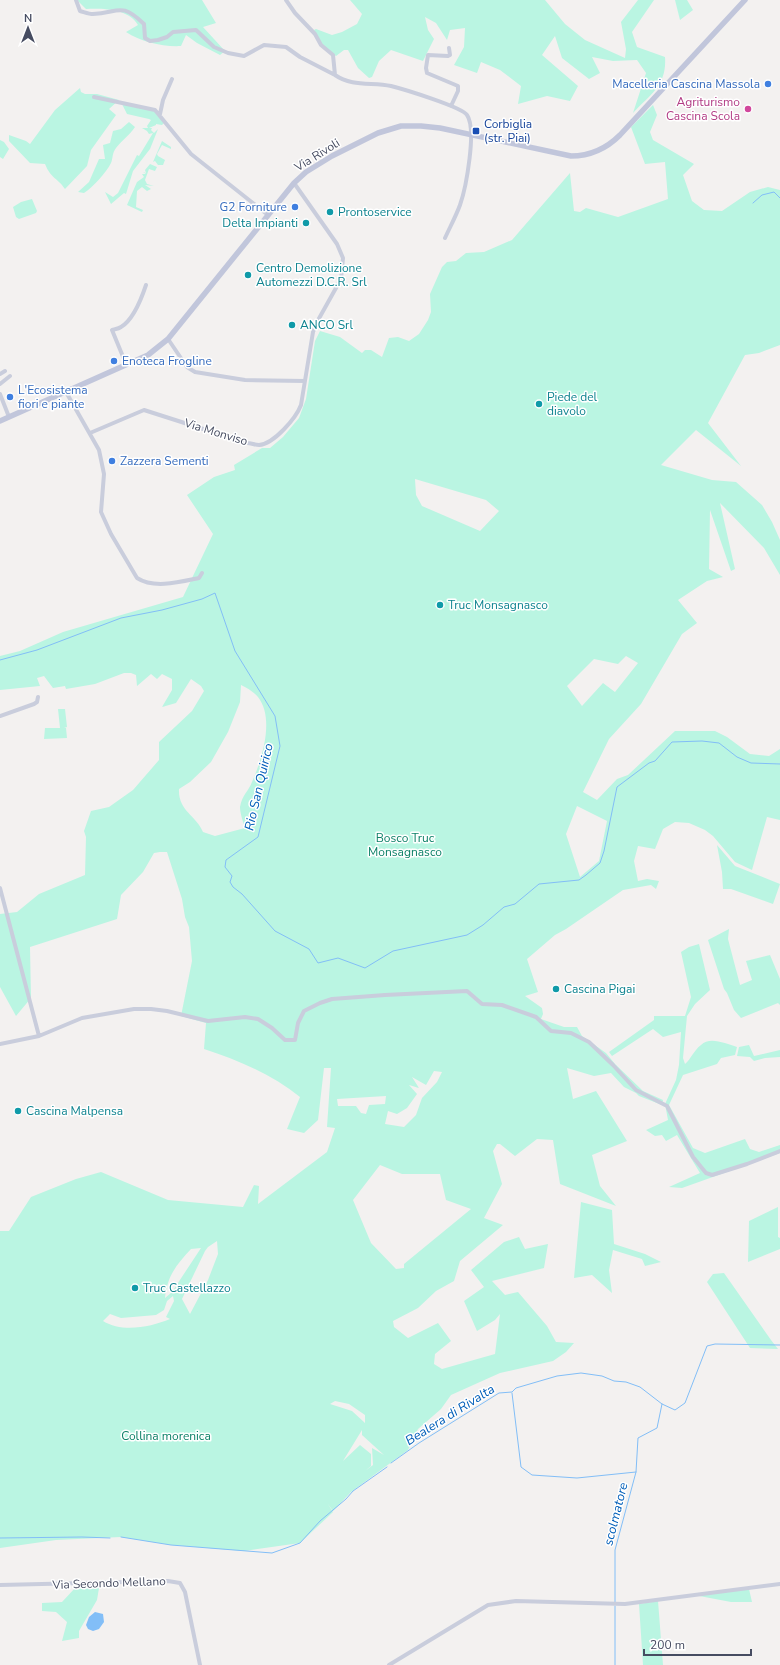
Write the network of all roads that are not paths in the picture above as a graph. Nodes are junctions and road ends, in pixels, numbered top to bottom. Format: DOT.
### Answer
graph roads {
  1 [pos="76,0"];
  2 [pos="286,0"];
  3 [pos="745,0"];
  4 [pos="449,48"];
  5 [pos="335,75"];
  6 [pos="172,79"];
  7 [pos="94,97"];
  8 [pos="451,106"];
  9 [pos="160,114"];
  10 [pos="471,134"];
  11 [pos="294,183"];
  12 [pos="268,215"];
  13 [pos="445,238"];
  14 [pos="146,285"];
  15 [pos="168,339"];
  16 [pos="126,364"];
  17 [pos="5,371"];
  18 [pos="0,374"];
  19 [pos="10,376"];
  20 [pos="305,381"];
  21 [pos="0,384"];
  22 [pos="66,392"];
  23 [pos="0,394"];
  24 [pos="9,417"];
  25 [pos="0,421"];
  26 [pos="90,433"];
  27 [pos="202,573"];
  28 [pos="38,697"];
  29 [pos="0,716"];
  30 [pos="0,888"];
  31 [pos="40,1036"];
  32 [pos="0,1044"];
  33 [pos="780,1151"];
  34 [pos="780,1584"];
  35 [pos="0,1585"];
  36 [pos="200,1665"];
  37 [pos="389,1665"];
  1 -- 5 [label="street"];
  2 -- 5 [label="street"];
  3 -- 10 [label="street, Via Rivoli"];
  4 -- 8 [label="street"];
  5 -- 8 [label="street"];
  6 -- 9 [label="street"];
  7 -- 9 [label="street"];
  8 -- 10 [label="street"];
  9 -- 12 [label="street"];
  10 -- 11 [label="street, Via Rivoli"];
  10 -- 13 [label="street"];
  11 -- 12 [label="street, Via Rivoli"];
  11 -- 20 [label="street, Via Monviso"];
  12 -- 15 [label="street, Via Rivoli"];
  14 -- 16 [label="street"];
  15 -- 16 [label="street, Via Rivoli"];
  15 -- 20 [label="street"];
  16 -- 22 [label="street, Via Rivoli"];
  17 -- 18 [label="street"];
  19 -- 21 [label="street"];
  20 -- 26 [label="street, Via Monviso"];
  22 -- 24 [label="street, Via Rivoli"];
  22 -- 26 [label="street"];
  23 -- 24 [label="street"];
  24 -- 25 [label="street, Via Rivoli"];
  26 -- 27 [label="street"];
  28 -- 29 [label="street"];
  30 -- 31 [label="street"];
  31 -- 32 [label="street"];
  31 -- 33 [label="street"];
  34 -- 37 [label="street"];
  35 -- 36 [label="street, Via Secondo Mellano"];
}
